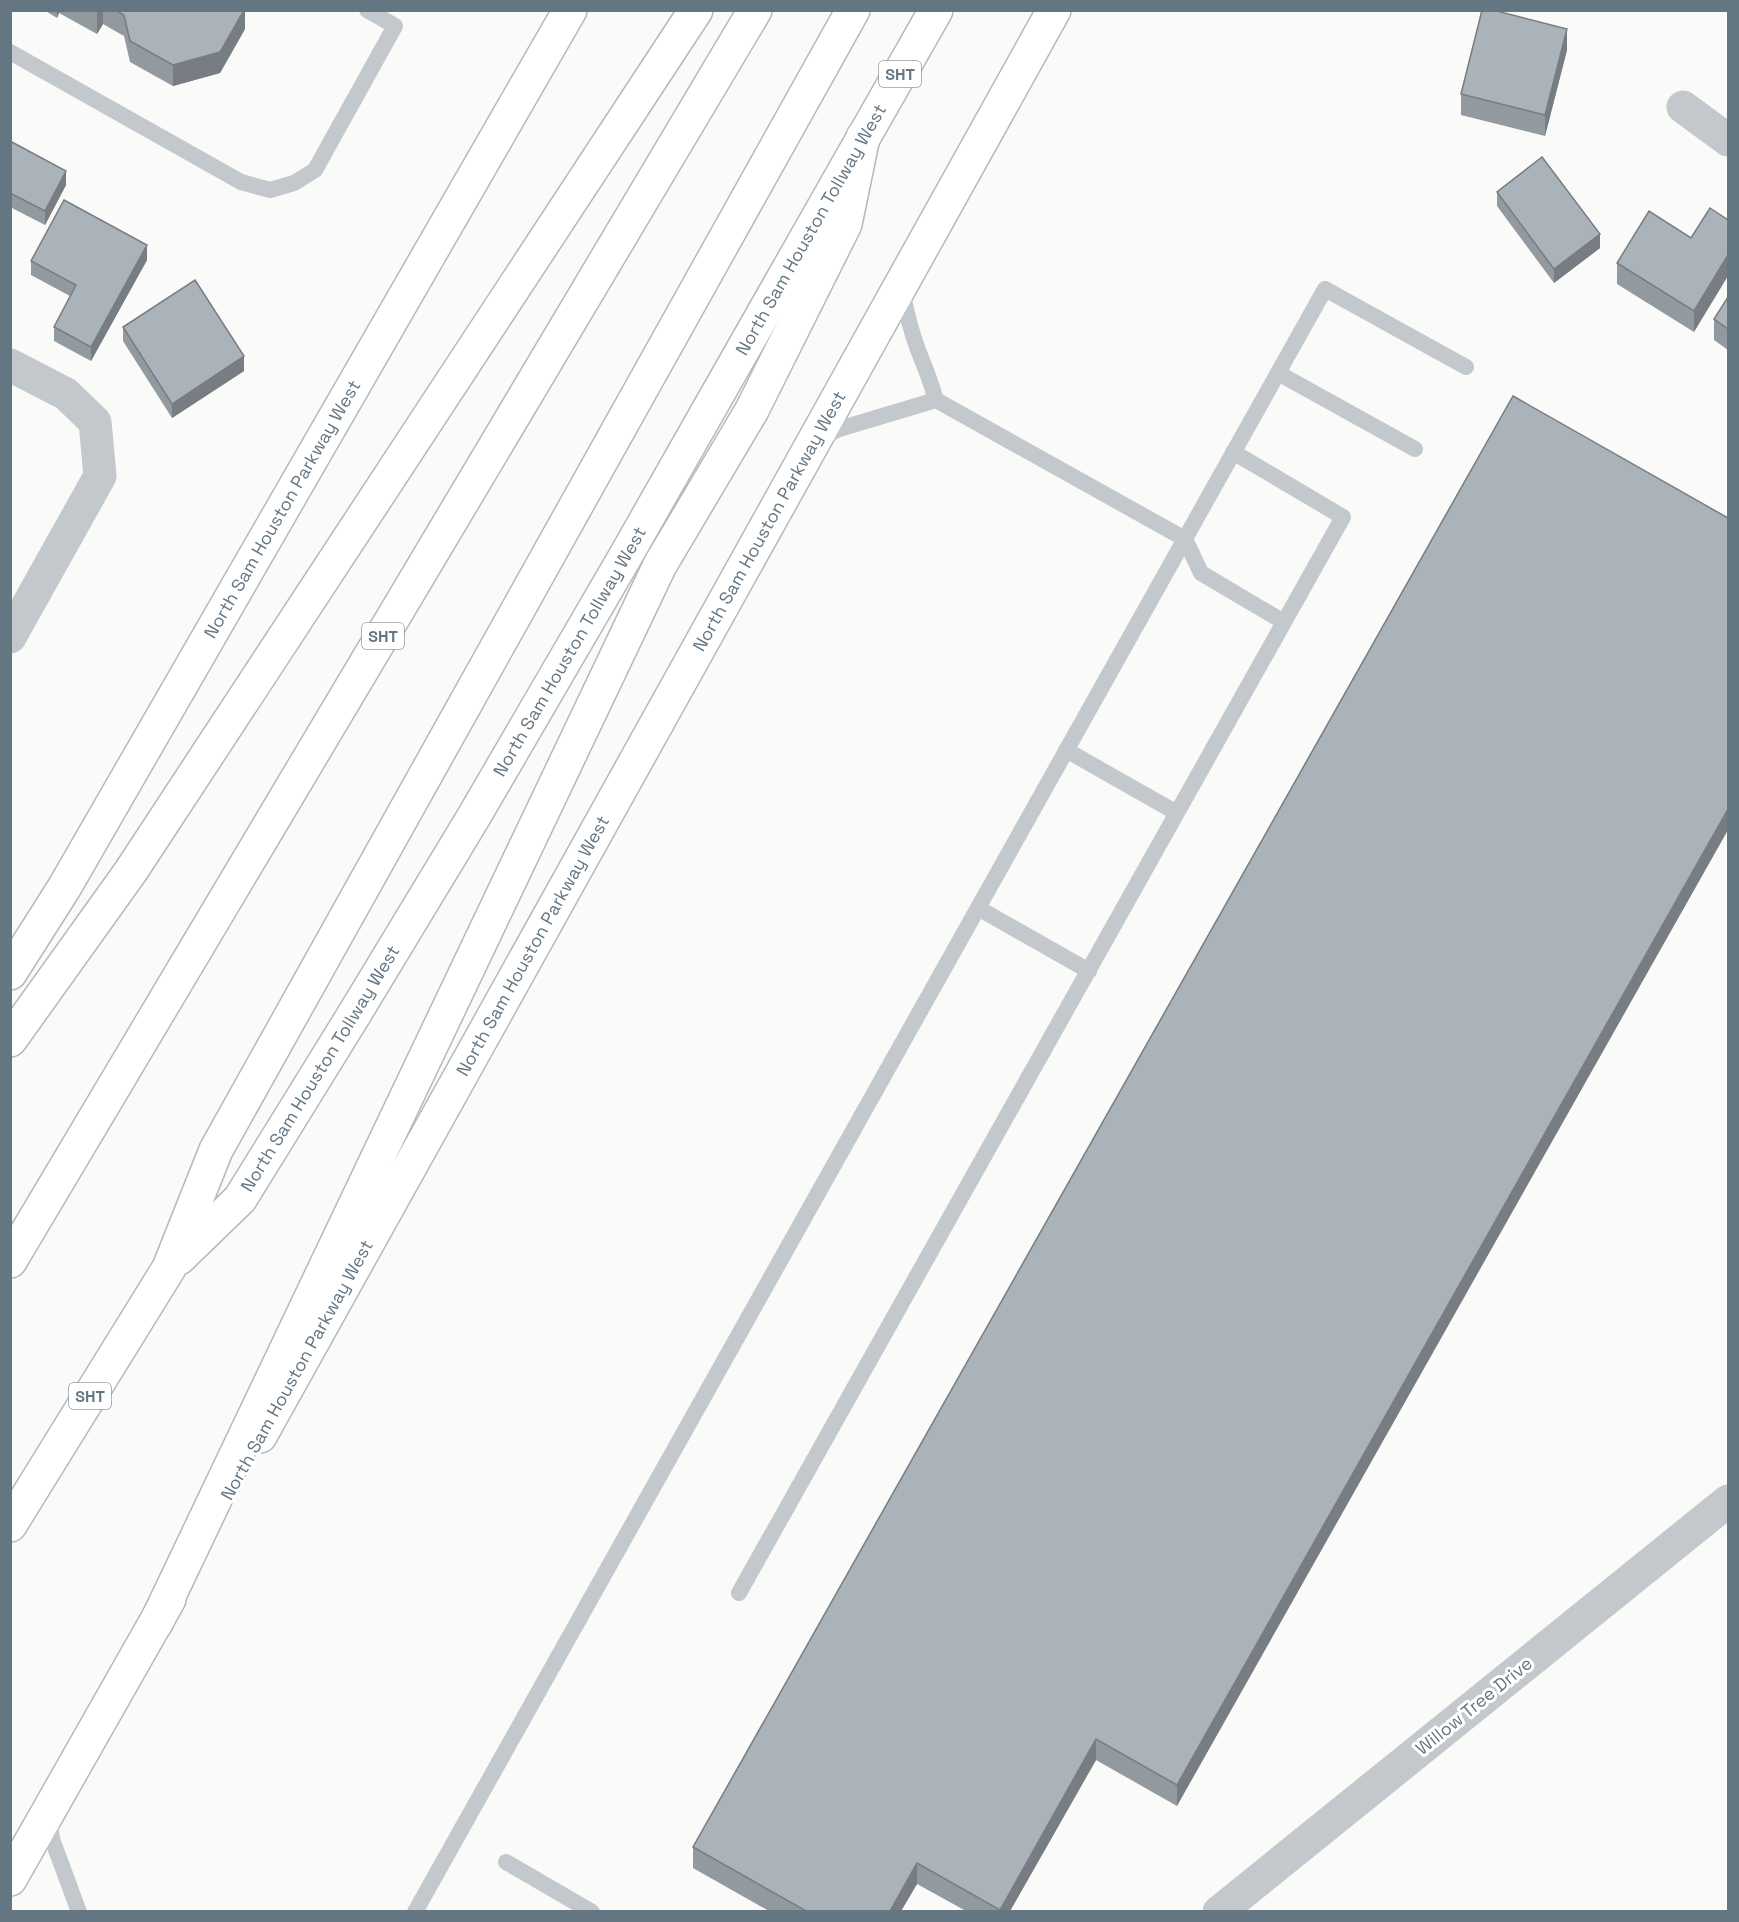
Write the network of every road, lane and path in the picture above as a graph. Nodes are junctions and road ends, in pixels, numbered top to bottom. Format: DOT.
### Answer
graph roads {
  1 [pos="367,10"];
  2 [pos="696,10"];
  3 [pos="755,10"];
  4 [pos="853,10"];
  5 [pos="936,10"];
  6 [pos="1054,10"];
  7 [pos="561,14"];
  8 [pos="10,52"];
  9 [pos="1683,107"];
  10 [pos="863,136"];
  11 [pos="1728,140"];
  12 [pos="901,286"];
  13 [pos="10,365"];
  14 [pos="1466,367"];
  15 [pos="1278,373"];
  16 [pos="936,400"];
  17 [pos="814,441"];
  18 [pos="1415,449"];
  19 [pos="1233,452"];
  20 [pos="1185,539"];
  21 [pos="1284,622"];
  22 [pos="10,637"];
  23 [pos="1066,750"];
  24 [pos="1177,813"];
  25 [pos="978,908"];
  26 [pos="1089,971"];
  27 [pos="10,974"];
  28 [pos="10,1040"];
  29 [pos="10,1261"];
  30 [pos="169,1268"];
  31 [pos="1728,1501"];
  32 [pos="10,1525"];
  33 [pos="739,1593"];
  34 [pos="156,1623"];
  35 [pos="48,1812"];
  36 [pos="506,1862"];
  37 [pos="10,1879"];
  38 [pos="79,1911"];
  39 [pos="415,1911"];
  40 [pos="592,1911"];
  41 [pos="1219,1911"];
  1 -- 8 [label="lane"];
  2 -- 28 [label="main road"];
  3 -- 29 [label="main road, SHT"];
  4 -- 30 [label="main road, North Sam Houston Tollway West / SHT"];
  5 -- 10 [label="main road, North Sam Houston Tollway West / SHT"];
  6 -- 12 [label="main road, North Sam Houston Parkway West"];
  7 -- 27 [label="main road, North Sam Houston Parkway West"];
  9 -- 11 [label="street"];
  10 -- 30 [label="main road, North Sam Houston Tollway West / SHT"];
  10 -- 34 [label="main road"];
  12 -- 16 [label="lane"];
  12 -- 17 [label="main road, North Sam Houston Parkway West"];
  13 -- 22 [label="street"];
  14 -- 15 [label="lane"];
  15 -- 18 [label="lane"];
  15 -- 19 [label="lane"];
  16 -- 17 [label="lane"];
  16 -- 20 [label="lane"];
  17 -- 34 [label="main road, North Sam Houston Parkway West"];
  19 -- 20 [label="lane"];
  19 -- 21 [label="lane"];
  20 -- 21 [label="lane"];
  20 -- 23 [label="lane"];
  21 -- 24 [label="lane"];
  23 -- 24 [label="lane"];
  23 -- 25 [label="lane"];
  24 -- 26 [label="lane"];
  25 -- 26 [label="lane"];
  25 -- 39 [label="lane"];
  26 -- 33 [label="lane"];
  30 -- 32 [label="main road, North Sam Houston Tollway West / SHT"];
  31 -- 41 [label="street, Willow Tree Drive"];
  34 -- 35 [label="main road, North Sam Houston Parkway West"];
  35 -- 37 [label="main road, North Sam Houston Parkway West"];
  35 -- 38 [label="lane"];
  36 -- 40 [label="lane"];
}
